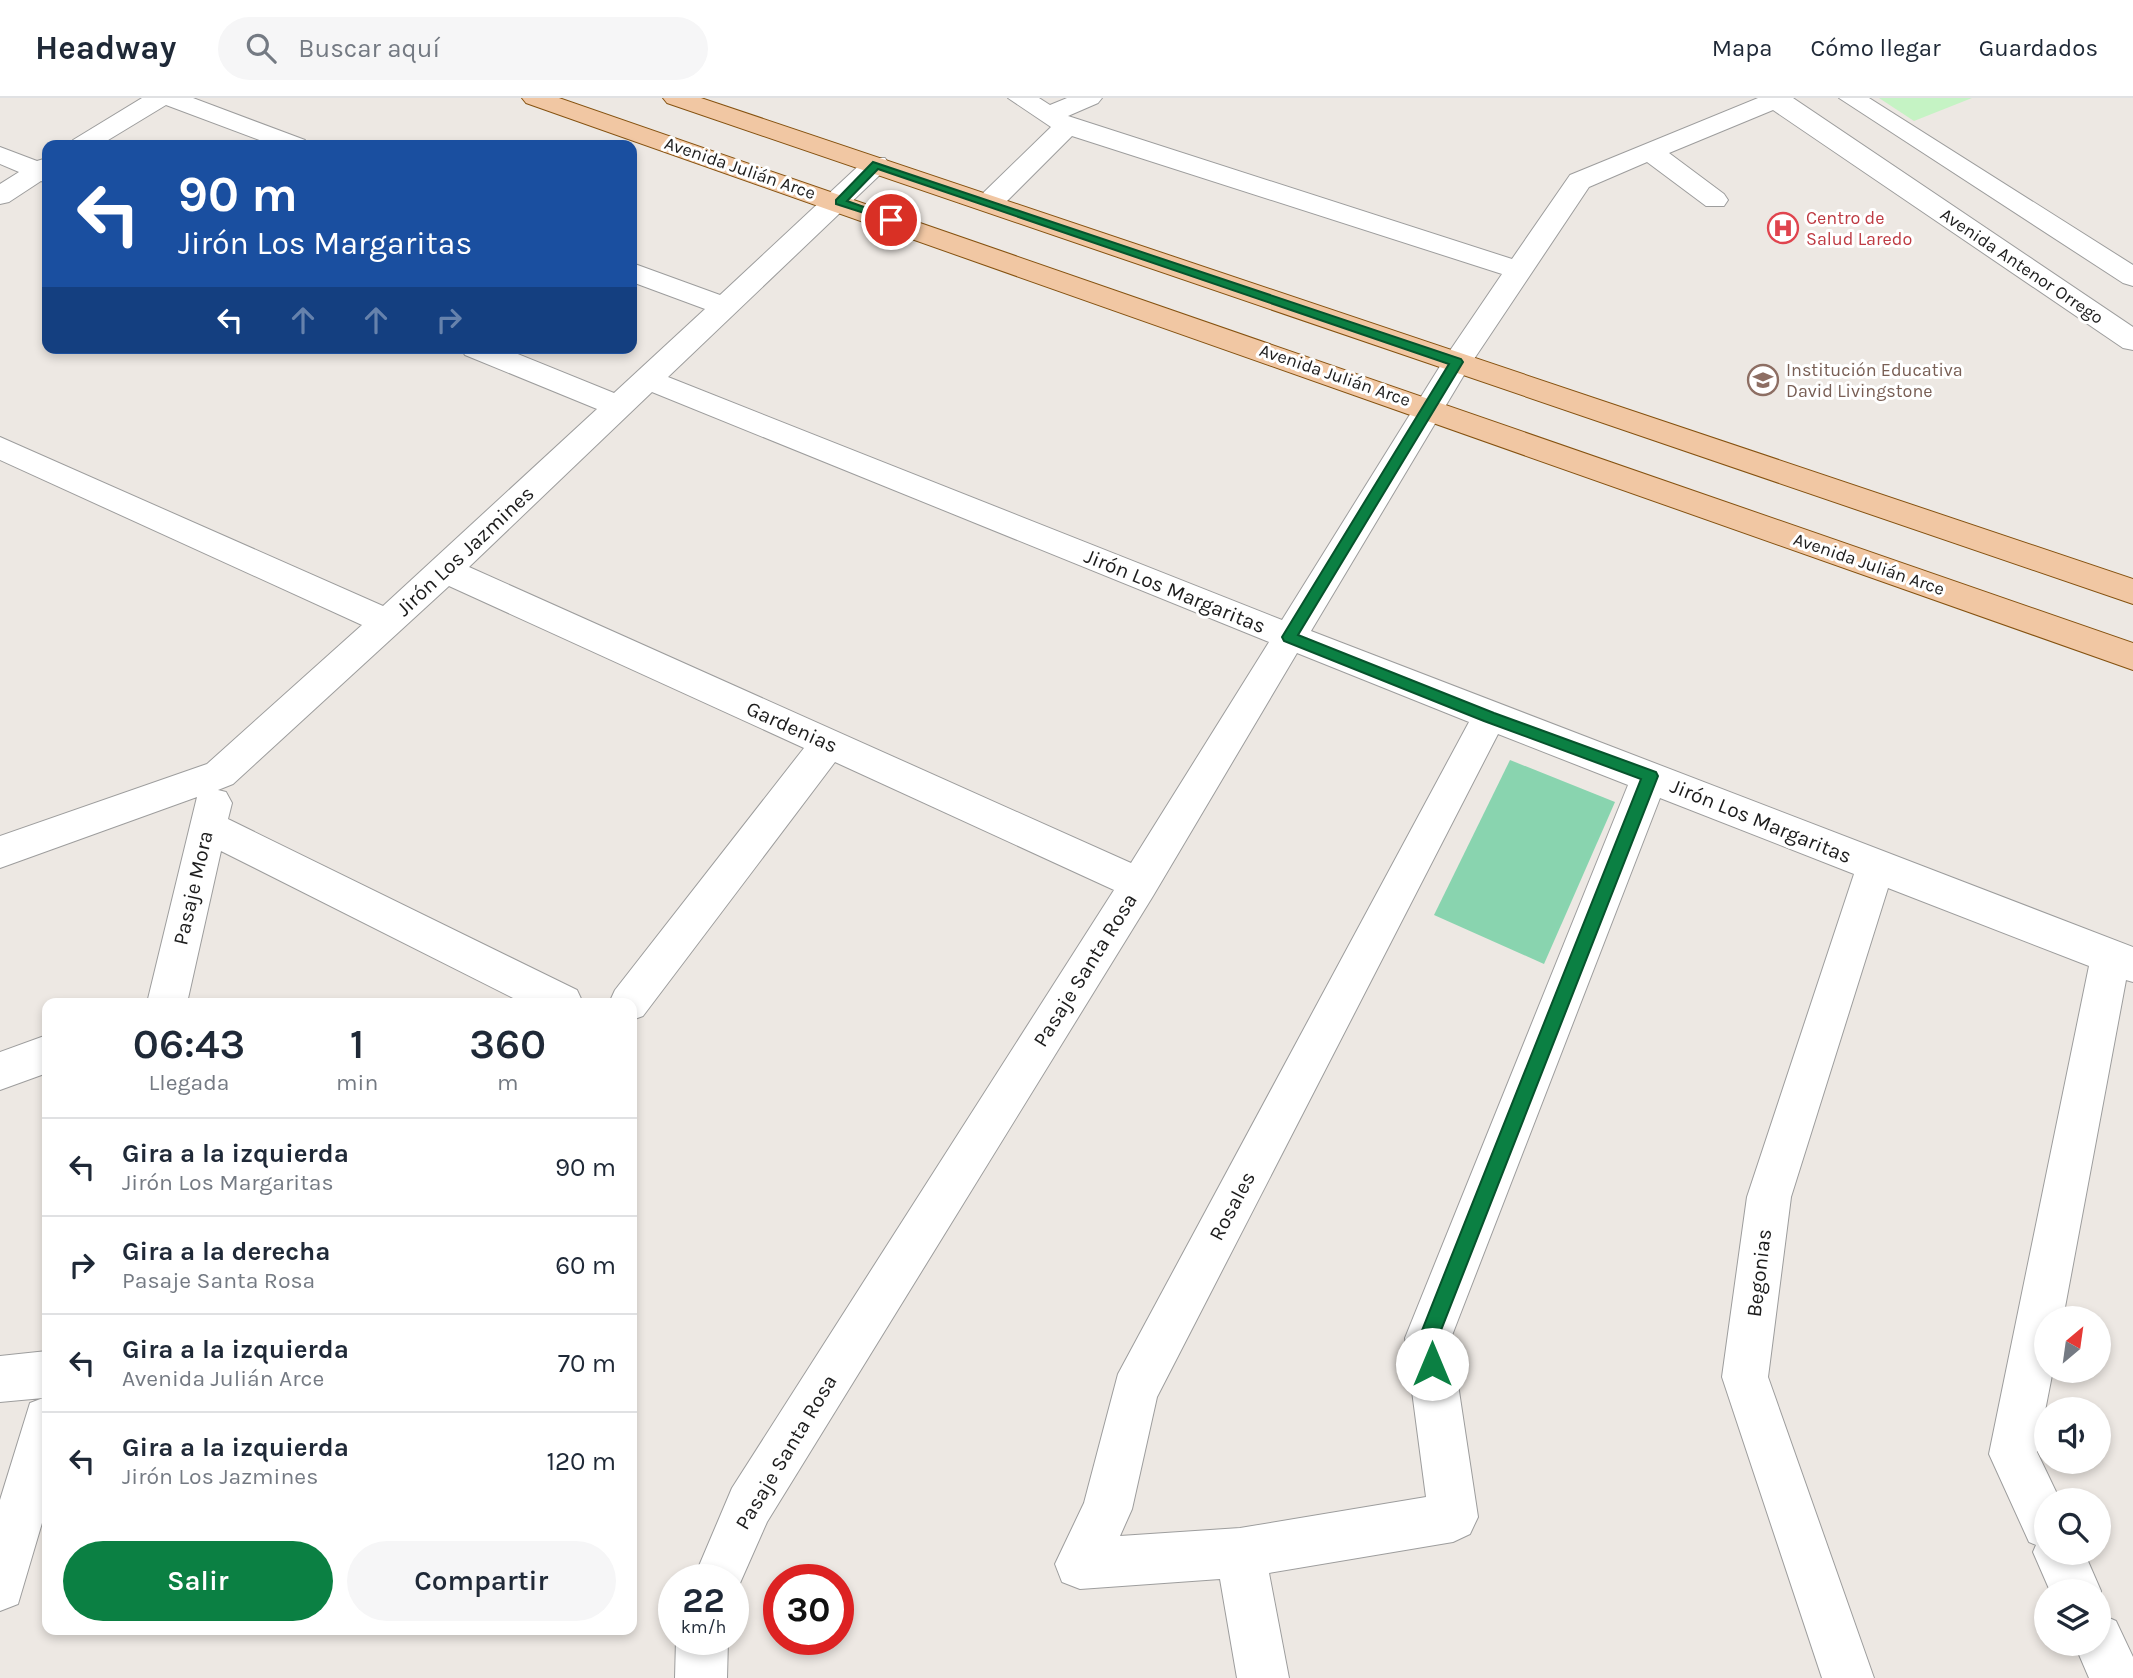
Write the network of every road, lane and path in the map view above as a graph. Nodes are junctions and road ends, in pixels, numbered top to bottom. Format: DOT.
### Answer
graph roads {
  1 [pos="160,98"];
  2 [pos="170,98"];
  3 [pos="535,98"];
  4 [pos="1021,98"];
  5 [pos="1089,98"];
  6 [pos="1852,98"];
  7 [pos="1776,99"];
  8 [pos="692,100"];
  9 [pos="1058,121"];
  10 [pos="90,140"];
  11 [pos="283,140"];
  12 [pos="1650,152"];
  13 [pos="0,155"];
  14 [pos="876,164"];
  15 [pos="42,170"];
  16 [pos="42,173"];
  17 [pos="0,196"];
  18 [pos="1715,200"];
  19 [pos="840,202"];
  20 [pos="989,203"];
  21 [pos="1518,270"];
  22 [pos="637,274"];
  23 [pos="2133,277"];
  24 [pos="726,307"];
  25 [pos="2133,341"];
  26 [pos="490,354"];
  27 [pos="1457,362"];
  28 [pos="649,380"];
  29 [pos="620,407"];
  30 [pos="1429,408"];
  31 [pos="0,448"];
  32 [pos="445,570"];
  33 [pos="2133,592"];
  34 [pos="387,622"];
  35 [pos="1289,637"];
  36 [pos="2133,657"];
  37 [pos="1489,717"];
  38 [pos="828,744"];
  39 [pos="220,774"];
  40 [pos="1650,776"];
  41 [pos="208,827"];
  42 [pos="0,852"];
  43 [pos="1875,867"];
  44 [pos="1139,884"];
  45 [pos="2122,961"];
  46 [pos="168,998"];
  47 [pos="553,998"];
  48 [pos="633,998"];
  49 [pos="42,1056"];
  50 [pos="0,1072"];
  51 [pos="42,1375"];
  52 [pos="0,1379"];
  53 [pos="42,1438"];
  54 [pos="2034,1498"];
  55 [pos="1240,1553"];
  56 [pos="725,1564"];
  57 [pos="0,1586"];
  58 [pos="702,1655"];
  59 [pos="2106,1656"];
  60 [pos="701,1678"];
  61 [pos="1263,1678"];
  62 [pos="1848,1678"];
  63 [pos="2116,1678"];
  1 -- 10 [label="street"];
  2 -- 11 [label="street"];
  3 -- 19 [label="main road, Avenida Julián Arce"];
  4 -- 9 [label="street"];
  5 -- 9 [label="street"];
  6 -- 23 [label="street"];
  7 -- 12 [label="street, Pasaje Santa Rosa"];
  7 -- 25 [label="street, Avenida Antenor Orrego"];
  8 -- 14 [label="main road"];
  9 -- 20 [label="street"];
  9 -- 21 [label="street"];
  12 -- 18 [label="street"];
  12 -- 21 [label="street, Pasaje Santa Rosa"];
  13 -- 15 [label="street"];
  14 -- 19 [label="street, Jirón Los Jazmines"];
  14 -- 20 [label="main road"];
  16 -- 17 [label="street"];
  19 -- 24 [label="street, Jirón Los Jazmines"];
  19 -- 30 [label="main road, Avenida Julián Arce"];
  20 -- 27 [label="main road"];
  21 -- 27 [label="street, Pasaje Santa Rosa"];
  22 -- 24 [label="street"];
  24 -- 28 [label="street, Jirón Los Jazmines"];
  26 -- 29 [label="street"];
  27 -- 30 [label="street, Pasaje Santa Rosa"];
  27 -- 33 [label="main road"];
  28 -- 29 [label="street, Jirón Los Jazmines"];
  28 -- 35 [label="street, Jirón Los Margaritas"];
  29 -- 32 [label="street, Jirón Los Jazmines"];
  30 -- 35 [label="street, Pasaje Santa Rosa"];
  30 -- 36 [label="main road, Avenida Julián Arce"];
  31 -- 34 [label="street"];
  32 -- 34 [label="street, Jirón Los Jazmines"];
  32 -- 38 [label="street, Gardenias"];
  34 -- 39 [label="street, Jirón Los Jazmines"];
  35 -- 37 [label="street, Jirón Los Margaritas"];
  35 -- 44 [label="street, Pasaje Santa Rosa"];
  37 -- 40 [label="street, Jirón Los Margaritas"];
  37 -- 55 [label="street, Rosales"];
  38 -- 44 [label="street, Gardenias"];
  38 -- 48 [label="street"];
  39 -- 41 [label="street, Pasaje Mora"];
  39 -- 42 [label="street, Jirón Los Jazmines"];
  40 -- 43 [label="street, Jirón Los Margaritas"];
  40 -- 55 [label="street, Rosales"];
  41 -- 46 [label="street, Pasaje Mora"];
  41 -- 47 [label="street"];
  43 -- 45 [label="street, Jirón Los Margaritas"];
  43 -- 62 [label="street, Begonias"];
  44 -- 56 [label="street, Pasaje Santa Rosa"];
  45 -- 54 [label="street"];
  49 -- 50 [label="street"];
  51 -- 52 [label="street"];
  53 -- 57 [label="street"];
  55 -- 61 [label="street"];
  58 -- 60 [label="street"];
  59 -- 63 [label="street"];
}
